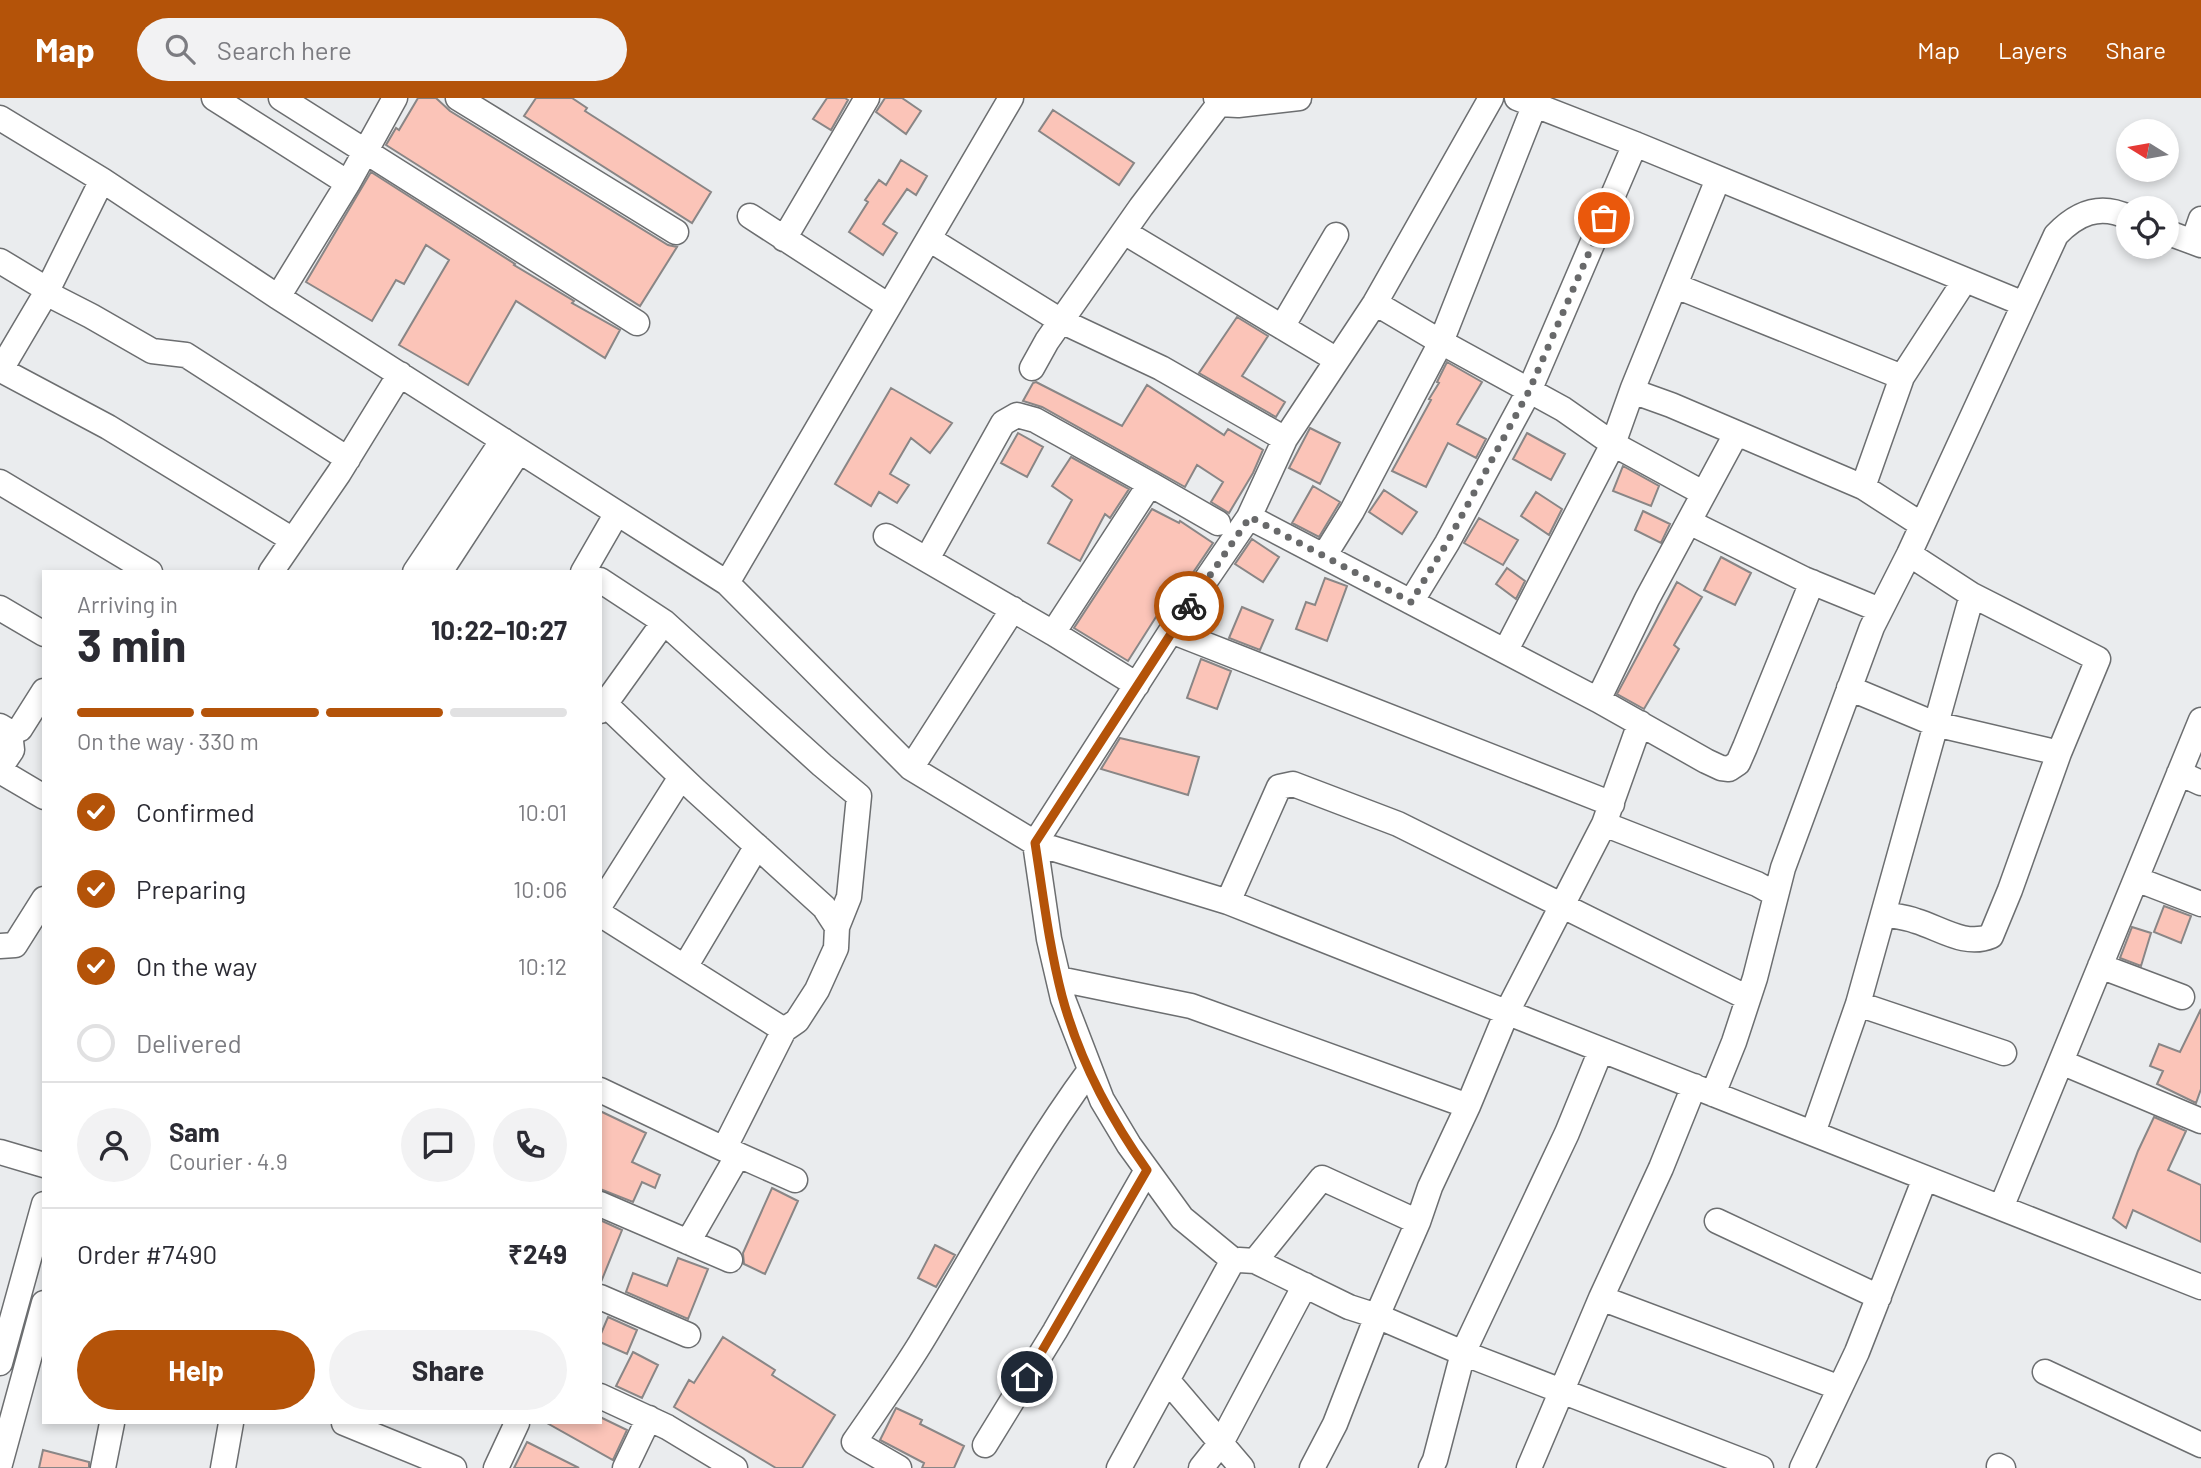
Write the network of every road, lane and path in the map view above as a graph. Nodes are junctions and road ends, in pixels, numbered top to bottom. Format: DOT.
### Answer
graph roads {
  1 [pos="214,98"];
  2 [pos="281,98"];
  3 [pos="396,98"];
  4 [pos="458,98"];
  5 [pos="867,98"];
  6 [pos="1011,98"];
  7 [pos="1299,98"];
  8 [pos="1491,98"];
  9 [pos="1217,101"];
  10 [pos="1526,101"];
  11 [pos="0,118"];
  12 [pos="1635,144"];
  13 [pos="366,150"];
  14 [pos="1718,179"];
  15 [pos="102,180"];
  16 [pos="348,183"];
  17 [pos="2116,213"];
  18 [pos="750,216"];
  19 [pos="2201,219"];
  20 [pos="676,232"];
  21 [pos="1124,232"];
  22 [pos="1336,235"];
  23 [pos="2179,237"];
  24 [pos="784,239"];
  25 [pos="929,239"];
  26 [pos="2197,244"];
  27 [pos="0,261"];
  28 [pos="1965,280"];
  29 [pos="1676,286"];
  30 [pos="47,292"];
  31 [pos="278,297"];
  32 [pos="1375,303"];
  33 [pos="2024,304"];
  34 [pos="889,306"];
  35 [pos="1061,321"];
  36 [pos="636,323"];
  37 [pos="1282,327"];
  38 [pos="1441,342"];
  39 [pos="1337,360"];
  40 [pos="1032,368"];
  41 [pos="0,370"];
  42 [pos="400,374"];
  43 [pos="1902,377"];
  44 [pos="1529,391"];
  45 [pos="1632,391"];
  46 [pos="1735,434"];
  47 [pos="1285,439"];
  48 [pos="1613,444"];
  49 [pos="511,446"];
  50 [pos="348,459"];
  51 [pos="0,482"];
  52 [pos="1150,484"];
  53 [pos="1863,487"];
  54 [pos="1703,493"];
  55 [pos="617,513"];
  56 [pos="1250,517"];
  57 [pos="1689,522"];
  58 [pos="1218,523"];
  59 [pos="1922,524"];
  60 [pos="886,536"];
  61 [pos="293,540"];
  62 [pos="1909,554"];
  63 [pos="1324,556"];
  64 [pos="927,559"];
  65 [pos="147,570"];
  66 [pos="272,570"];
  67 [pos="417,570"];
  68 [pos="441,570"];
  69 [pos="591,570"];
  70 [pos="602,582"];
  71 [pos="1812,582"];
  72 [pos="727,583"];
  73 [pos="1972,595"];
  74 [pos="1411,602"];
  75 [pos="0,608"];
  76 [pos="1013,609"];
  77 [pos="1880,610"];
  78 [pos="664,622"];
  79 [pos="1171,631"];
  80 [pos="42,633"];
  81 [pos="1053,633"];
  82 [pos="1506,650"];
  83 [pos="1136,685"];
  84 [pos="1849,688"];
  85 [pos="42,694"];
  86 [pos="1598,700"];
  87 [pos="602,707"];
  88 [pos="2201,720"];
  89 [pos="1640,723"];
  90 [pos="1935,724"];
  91 [pos="5,729"];
  92 [pos="2059,753"];
  93 [pos="911,768"];
  94 [pos="0,770"];
  95 [pos="681,777"];
  96 [pos="2190,778"];
  97 [pos="42,796"];
  98 [pos="1608,814"];
  99 [pos="1035,843"];
  100 [pos="757,846"];
  101 [pos="2136,879"];
  102 [pos="1775,894"];
  103 [pos="42,902"];
  104 [pos="602,902"];
  105 [pos="1228,902"];
  106 [pos="2201,904"];
  107 [pos="1563,906"];
  108 [pos="1883,914"];
  109 [pos="602,915"];
  110 [pos="837,926"];
  111 [pos="0,946"];
  112 [pos="2100,966"];
  113 [pos="685,967"];
  114 [pos="1059,979"];
  115 [pos="2182,997"];
  116 [pos="1748,998"];
  117 [pos="1858,1004"];
  118 [pos="1507,1013"];
  119 [pos="784,1030"];
  120 [pos="1601,1050"];
  121 [pos="2004,1053"];
  122 [pos="2061,1062"];
  123 [pos="1090,1070"];
  124 [pos="1703,1090"];
  125 [pos="602,1091"];
  126 [pos="1468,1106"];
  127 [pos="2201,1121"];
  128 [pos="1813,1133"];
  129 [pos="0,1152"];
  130 [pos="731,1152"];
  131 [pos="42,1164"];
  132 [pos="1147,1170"];
  133 [pos="1925,1178"];
  134 [pos="794,1180"];
  135 [pos="602,1205"];
  136 [pos="2001,1208"];
  137 [pos="42,1211"];
  138 [pos="1717,1221"];
  139 [pos="1418,1222"];
  140 [pos="688,1242"];
  141 [pos="730,1260"];
  142 [pos="1244,1260"];
  143 [pos="1305,1285"];
  144 [pos="2201,1287"];
  145 [pos="1879,1297"];
  146 [pos="602,1298"];
  147 [pos="1601,1298"];
  148 [pos="42,1310"];
  149 [pos="1377,1316"];
  150 [pos="688,1335"];
  151 [pos="1464,1353"];
  152 [pos="0,1363"];
  153 [pos="2045,1372"];
  154 [pos="1168,1381"];
  155 [pos="1840,1388"];
  156 [pos="1561,1391"];
  157 [pos="602,1397"];
  158 [pos="649,1418"];
  159 [pos="112,1424"];
  160 [pos="231,1424"];
  161 [pos="346,1424"];
  162 [pos="517,1424"];
  163 [pos="1221,1443"];
  164 [pos="985,1445"];
  165 [pos="2201,1445"];
  166 [pos="0,1464"];
  167 [pos="1745,1465"];
  168 [pos="727,1466"];
  169 [pos="103,1468"];
  170 [pos="223,1468"];
  171 [pos="454,1468"];
  172 [pos="496,1468"];
  173 [pos="625,1468"];
  174 [pos="899,1468"];
  175 [pos="1119,1468"];
  176 [pos="1201,1468"];
  177 [pos="1242,1468"];
  178 [pos="1312,1468"];
  179 [pos="1431,1468"];
  180 [pos="1529,1468"];
  181 [pos="1802,1468"];
  1 -- 16 [label="street"];
  2 -- 13 [label="street"];
  3 -- 13 [label="street"];
  4 -- 20 [label="street"];
  5 -- 24 [label="street"];
  6 -- 25 [label="street"];
  7 -- 9 [label="street"];
  8 -- 32 [label="street"];
  9 -- 21 [label="street"];
  10 -- 12 [label="street"];
  10 -- 38 [label="street"];
  11 -- 15 [label="street"];
  12 -- 14 [label="street"];
  12 -- 44 [label="street"];
  13 -- 16 [label="street"];
  13 -- 36 [label="street"];
  14 -- 28 [label="street"];
  14 -- 29 [label="street"];
  15 -- 30 [label="street"];
  15 -- 31 [label="street"];
  16 -- 31 [label="street"];
  17 -- 33 [label="street"];
  18 -- 24 [label="street"];
  19 -- 26 [label="street"];
  21 -- 35 [label="street"];
  21 -- 37 [label="street"];
  22 -- 37 [label="street"];
  23 -- 26 [label="street"];
  24 -- 34 [label="street"];
  25 -- 34 [label="street"];
  25 -- 35 [label="street"];
  27 -- 30 [label="street"];
  28 -- 33 [label="street"];
  28 -- 43 [label="street"];
  29 -- 43 [label="street"];
  29 -- 45 [label="street"];
  30 -- 41 [label="street"];
  30 -- 50 [label="street"];
  31 -- 42 [label="street"];
  32 -- 38 [label="street"];
  32 -- 39 [label="street"];
  33 -- 59 [label="street"];
  34 -- 72 [label="street"];
  35 -- 40 [label="street"];
  35 -- 47 [label="street"];
  37 -- 39 [label="street"];
  38 -- 44 [label="street"];
  38 -- 63 [label="street"];
  39 -- 47 [label="street"];
  41 -- 61 [label="street"];
  42 -- 49 [label="street"];
  42 -- 50 [label="street"];
  43 -- 53 [label="street"];
  44 -- 48 [label="street"];
  44 -- 74 [label="street"];
  45 -- 46 [label="street"];
  45 -- 48 [label="street"];
  46 -- 53 [label="street"];
  46 -- 54 [label="street"];
  47 -- 56 [label="street"];
  48 -- 54 [label="street"];
  48 -- 82 [label="street"];
  49 -- 55 [label="street"];
  49 -- 67 [label="street"];
  49 -- 68 [label="street"];
  50 -- 61 [label="street"];
  51 -- 65 [label="street"];
  52 -- 58 [label="street"];
  52 -- 64 [label="street"];
  52 -- 81 [label="street"];
  53 -- 59 [label="street"];
  54 -- 57 [label="street"];
  55 -- 69 [label="street"];
  55 -- 72 [label="street"];
  56 -- 63 [label="street"];
  56 -- 79 [label="street"];
  57 -- 71 [label="street"];
  57 -- 86 [label="street"];
  59 -- 62 [label="street"];
  60 -- 64 [label="street"];
  61 -- 66 [label="street"];
  62 -- 73 [label="street"];
  62 -- 77 [label="street"];
  63 -- 74 [label="street"];
  64 -- 76 [label="street"];
  70 -- 78 [label="street"];
  71 -- 77 [label="street"];
  71 -- 89 [label="street"];
  72 -- 93 [label="street"];
  73 -- 90 [label="street"];
  73 -- 92 [label="street"];
  74 -- 82 [label="street"];
  75 -- 80 [label="street"];
  76 -- 81 [label="street"];
  76 -- 93 [label="street"];
  77 -- 84 [label="street"];
  78 -- 87 [label="street"];
  78 -- 110 [label="street"];
  79 -- 83 [label="street"];
  79 -- 98 [label="street"];
  81 -- 83 [label="street"];
  82 -- 86 [label="street"];
  83 -- 99 [label="street"];
  84 -- 90 [label="street"];
  84 -- 102 [label="street"];
  85 -- 91 [label="street"];
  86 -- 89 [label="street"];
  87 -- 95 [label="street"];
  88 -- 96 [label="street"];
  89 -- 98 [label="street"];
  90 -- 92 [label="street"];
  90 -- 108 [label="street"];
  91 -- 94 [label="street"];
  92 -- 108 [label="street"];
  93 -- 99 [label="street"];
  94 -- 97 [label="street"];
  95 -- 100 [label="street"];
  95 -- 104 [label="street"];
  96 -- 101 [label="street"];
  98 -- 102 [label="street"];
  98 -- 107 [label="street"];
  99 -- 105 [label="street"];
  99 -- 114 [label="street"];
  100 -- 110 [label="street"];
  100 -- 113 [label="street"];
  101 -- 106 [label="street"];
  101 -- 112 [label="street"];
  102 -- 116 [label="street"];
  103 -- 111 [label="street"];
  105 -- 107 [label="street"];
  105 -- 118 [label="street"];
  107 -- 116 [label="street"];
  107 -- 118 [label="street"];
  108 -- 117 [label="street"];
  109 -- 113 [label="street"];
  110 -- 119 [label="street"];
  112 -- 115 [label="street"];
  112 -- 122 [label="street"];
  113 -- 119 [label="street"];
  114 -- 123 [label="street"];
  114 -- 126 [label="street"];
  116 -- 124 [label="street"];
  117 -- 121 [label="street"];
  117 -- 128 [label="street"];
  118 -- 120 [label="street"];
  118 -- 126 [label="street"];
  119 -- 130 [label="street"];
  120 -- 124 [label="street"];
  120 -- 151 [label="street"];
  122 -- 127 [label="street"];
  122 -- 136 [label="street"];
  123 -- 132 [label="street"];
  123 -- 174 [label="street"];
  124 -- 128 [label="street"];
  124 -- 147 [label="street"];
  125 -- 130 [label="street"];
  126 -- 139 [label="street"];
  128 -- 133 [label="street"];
  129 -- 131 [label="street"];
  130 -- 134 [label="street"];
  130 -- 140 [label="street"];
  132 -- 142 [label="street"];
  132 -- 164 [label="street"];
  133 -- 136 [label="street"];
  133 -- 145 [label="street"];
  135 -- 140 [label="street"];
  136 -- 144 [label="street"];
  137 -- 152 [label="street"];
  138 -- 145 [label="street"];
  139 -- 142 [label="street"];
  139 -- 149 [label="street"];
  140 -- 141 [label="street"];
  142 -- 143 [label="street"];
  142 -- 154 [label="street"];
  143 -- 149 [label="street"];
  143 -- 163 [label="street"];
  145 -- 155 [label="street"];
  146 -- 150 [label="street"];
  147 -- 155 [label="street"];
  147 -- 156 [label="street"];
  148 -- 166 [label="street"];
  149 -- 151 [label="street"];
  149 -- 178 [label="street"];
  151 -- 156 [label="street"];
  151 -- 179 [label="street"];
  153 -- 165 [label="street"];
  154 -- 163 [label="street"];
  154 -- 175 [label="street"];
  155 -- 181 [label="street"];
  156 -- 167 [label="street"];
  156 -- 180 [label="street"];
  157 -- 158 [label="street"];
  158 -- 168 [label="street"];
  158 -- 173 [label="street"];
  159 -- 169 [label="street"];
  160 -- 170 [label="street"];
  161 -- 171 [label="street"];
  162 -- 172 [label="street"];
  163 -- 176 [label="street"];
  163 -- 177 [label="street"];
}
